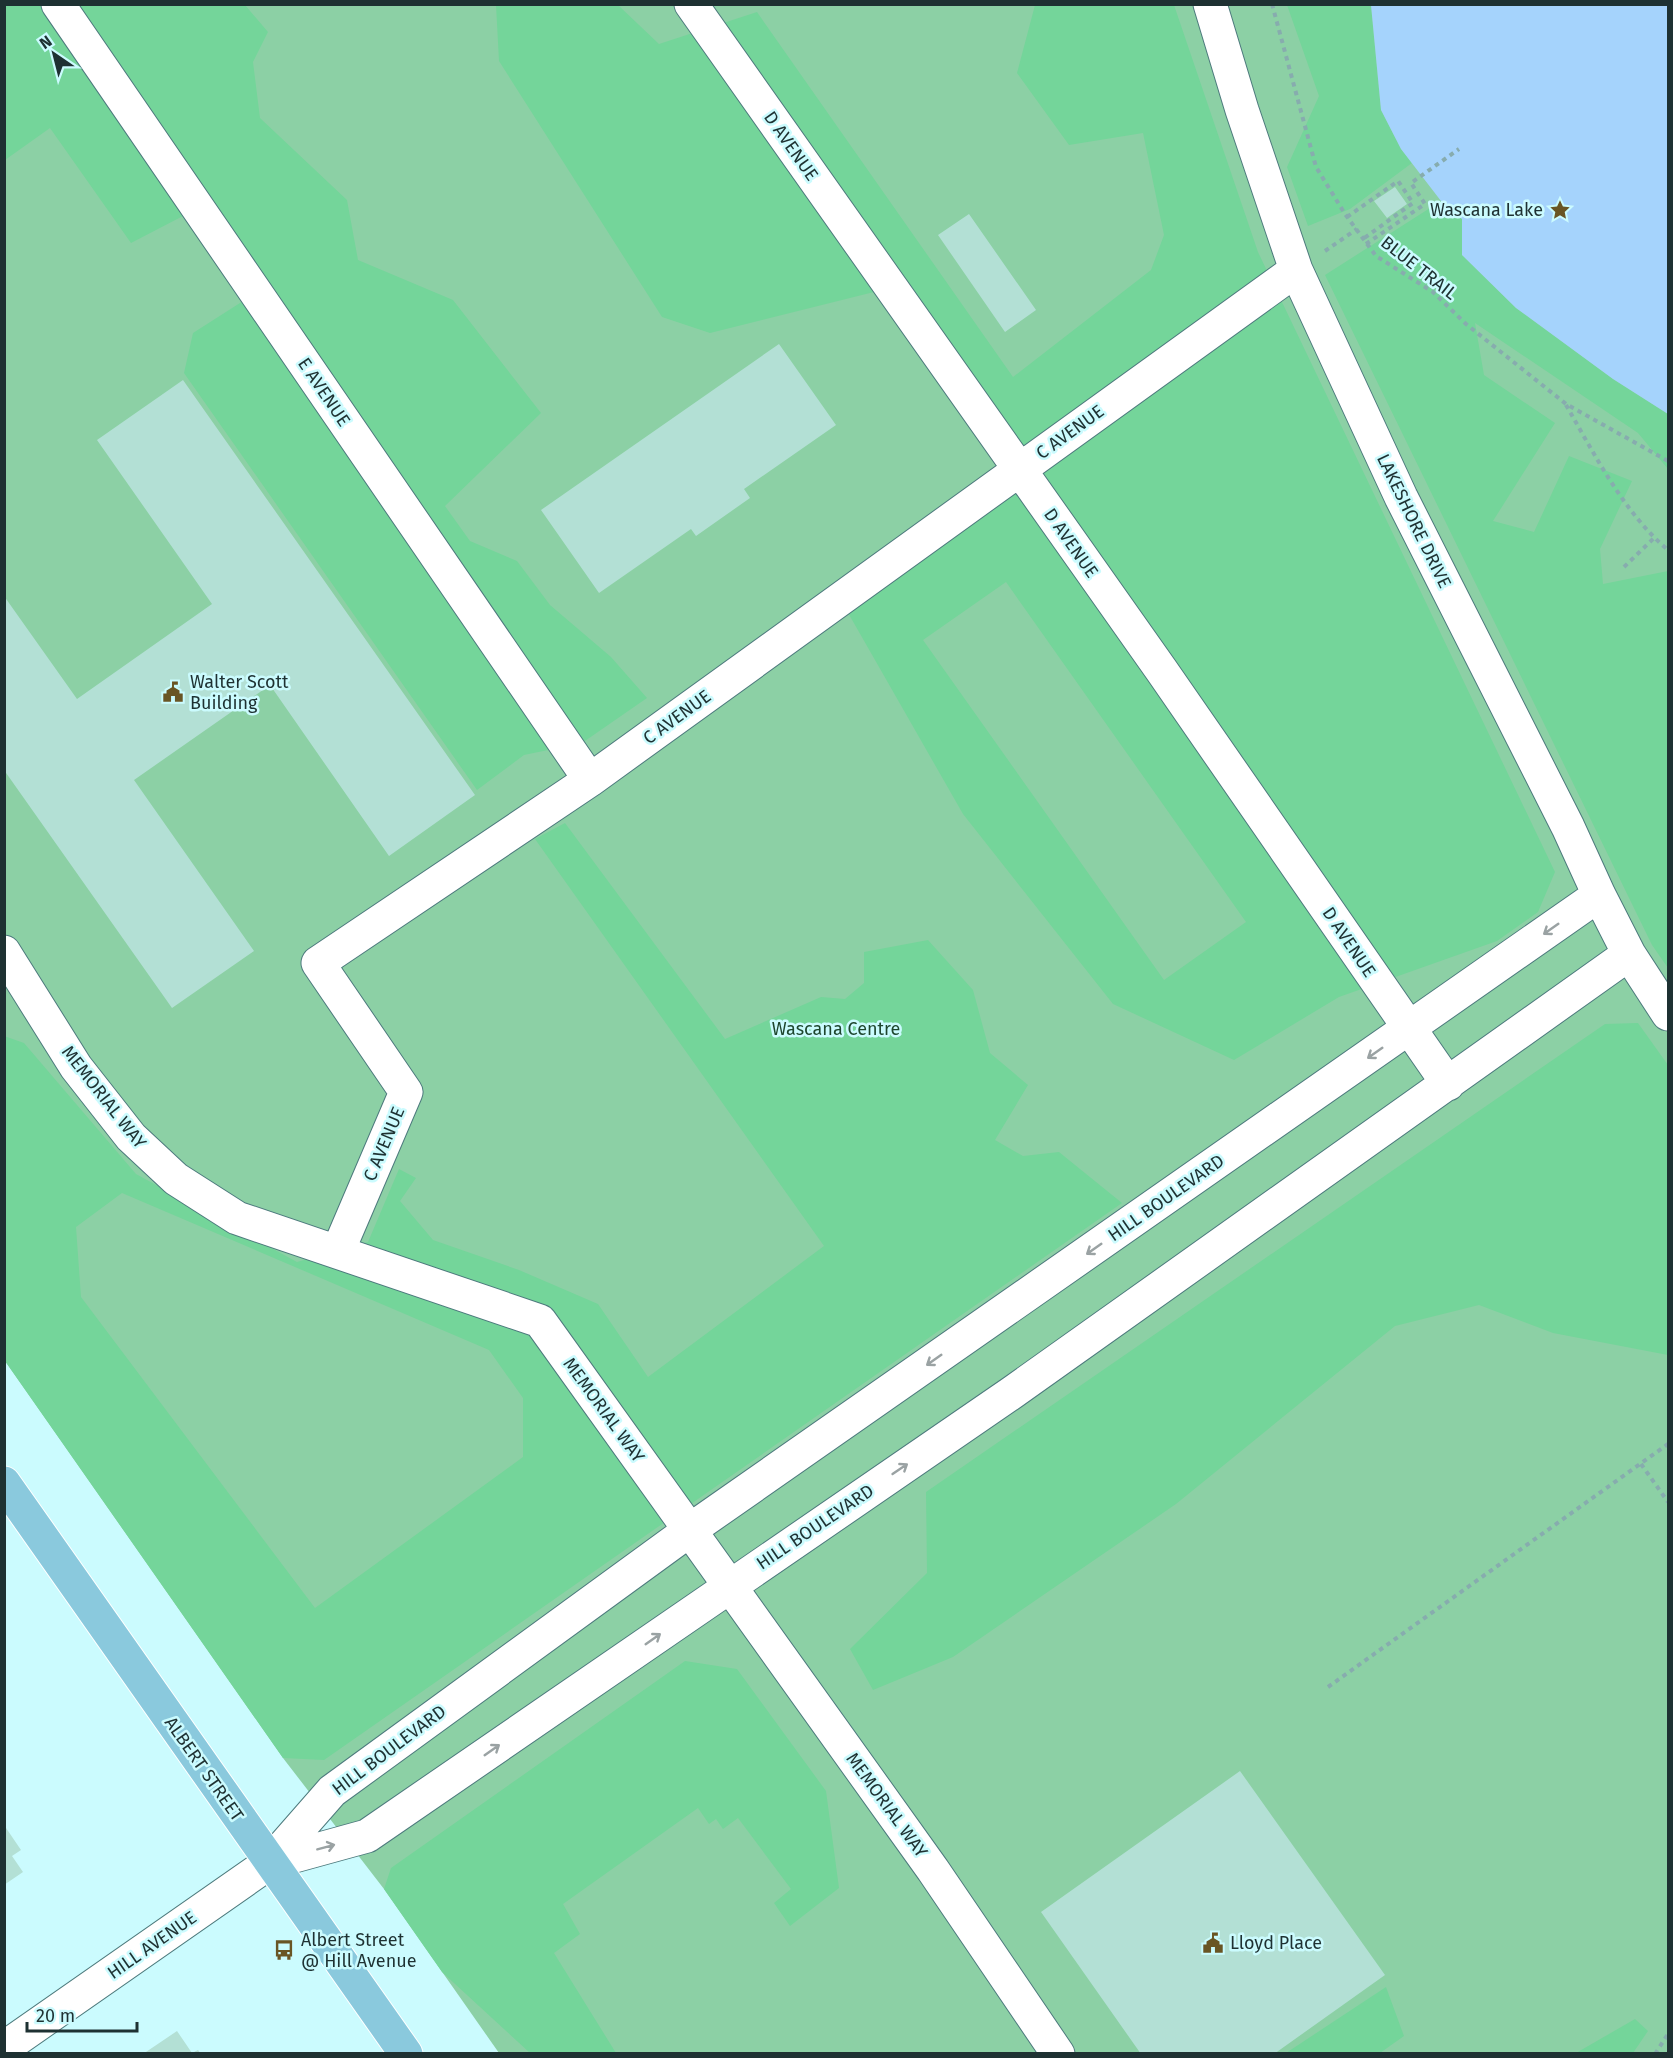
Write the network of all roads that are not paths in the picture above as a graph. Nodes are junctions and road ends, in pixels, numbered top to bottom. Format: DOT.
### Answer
graph roads {
  1 [pos="58,4"];
  2 [pos="691,4"];
  3 [pos="1210,4"];
  4 [pos="1296,270"];
  5 [pos="1018,468"];
  6 [pos="590,780"];
  7 [pos="1599,895"];
  8 [pos="4,952"];
  9 [pos="1629,954"];
  10 [pos="1668,1014"];
  11 [pos="1409,1030"];
  12 [pos="1448,1084"];
  13 [pos="338,1251"];
  14 [pos="4,1483"];
  15 [pos="690,1530"];
  16 [pos="729,1586"];
  17 [pos="269,1863"];
  18 [pos="4,2048"];
  19 [pos="406,2054"];
  20 [pos="1058,2054"];
  1 -- 6 [label="street, E AVENUE"];
  2 -- 5 [label="street, D AVENUE"];
  3 -- 4 [label="street, LAKESHORE DRIVE"];
  4 -- 5 [label="street, C AVENUE"];
  4 -- 7 [label="street, LAKESHORE DRIVE"];
  5 -- 6 [label="street, C AVENUE"];
  5 -- 11 [label="street, D AVENUE"];
  6 -- 13 [label="street, C AVENUE"];
  7 -- 9 [label="street, LAKESHORE DRIVE"];
  7 -- 11 [label="street, HILL BOULEVARD, one-way"];
  8 -- 13 [label="street, MEMORIAL WAY"];
  9 -- 10 [label="street, LAKESHORE DRIVE"];
  9 -- 12 [label="street, HILL BOULEVARD"];
  11 -- 12 [label="street, D AVENUE"];
  11 -- 15 [label="street, HILL BOULEVARD, one-way"];
  16 -- 12 [label="street, HILL BOULEVARD, one-way"];
  13 -- 15 [label="street, MEMORIAL WAY"];
  14 -- 17 [label="main road, ALBERT STREET"];
  15 -- 16 [label="street, MEMORIAL WAY"];
  15 -- 17 [label="street, HILL BOULEVARD"];
  17 -- 16 [label="street, HILL BOULEVARD, one-way"];
  16 -- 20 [label="street, MEMORIAL WAY"];
  17 -- 18 [label="street, HILL AVENUE"];
  17 -- 19 [label="main road, ALBERT STREET"];
}
